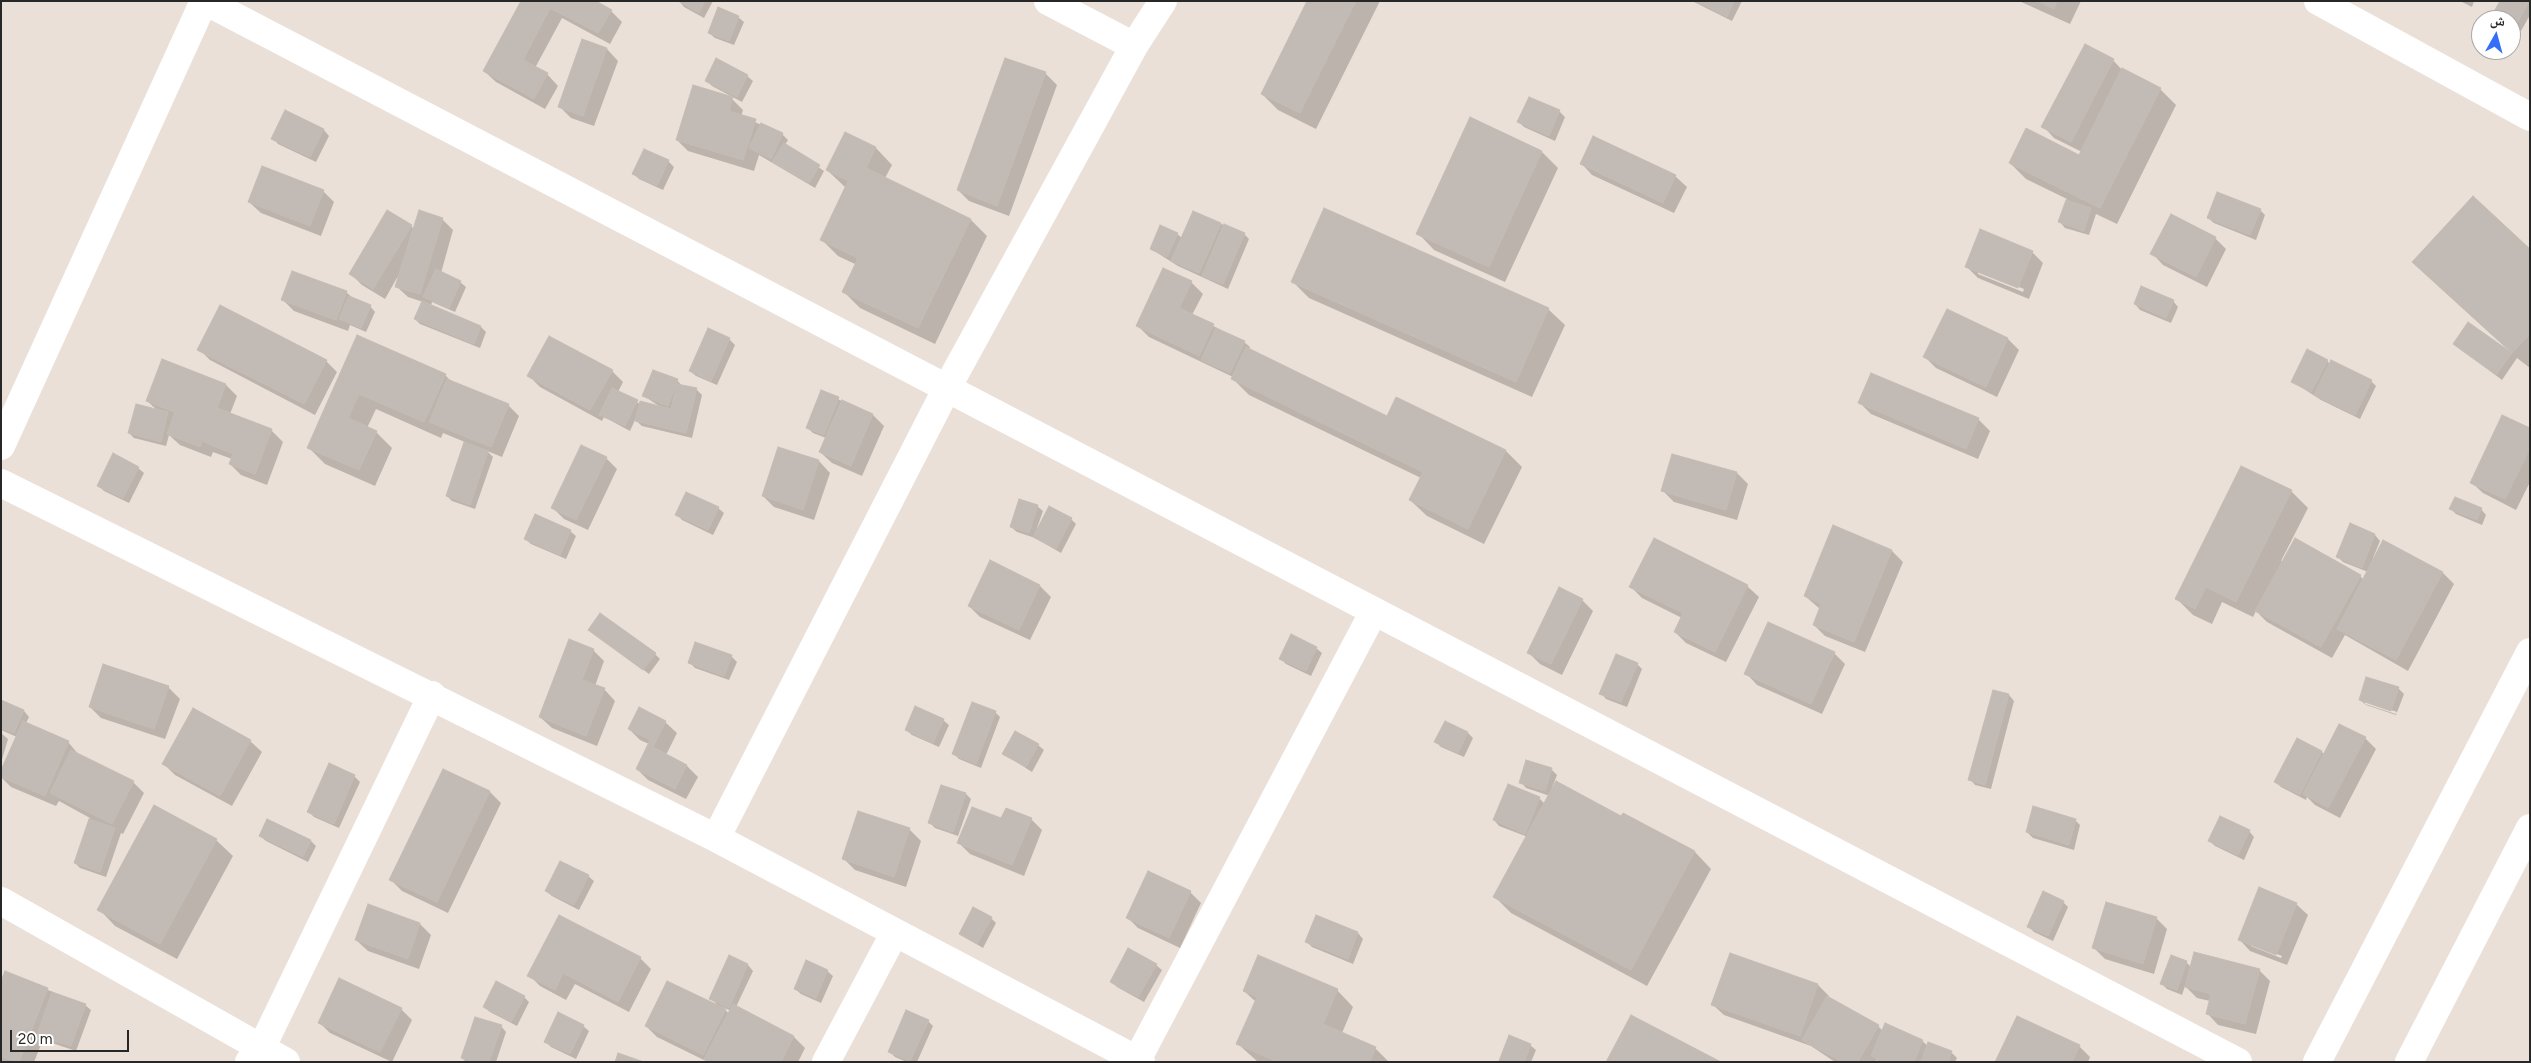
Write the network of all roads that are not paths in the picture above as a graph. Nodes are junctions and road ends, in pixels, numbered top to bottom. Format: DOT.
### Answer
graph roads {
  1 [pos="205,1"];
  2 [pos="1048,1"];
  3 [pos="1163,1"];
  4 [pos="2318,1"];
  5 [pos="1134,46"];
  6 [pos="2530,117"];
  7 [pos="947,388"];
  8 [pos="1,446"];
  9 [pos="1,482"];
  10 [pos="1374,611"];
  11 [pos="2530,652"];
  12 [pos="432,696"];
  13 [pos="2528,837"];
  14 [pos="716,838"];
  15 [pos="1,901"];
  16 [pos="895,932"];
  17 [pos="255,1055"];
  18 [pos="1139,1061"];
  19 [pos="286,1062"];
  20 [pos="826,1062"];
  21 [pos="2238,1062"];
  22 [pos="2317,1062"];
  23 [pos="2409,1062"];
  1 -- 7 [label="street"];
  1 -- 8 [label="street"];
  2 -- 5 [label="street"];
  3 -- 5 [label="street"];
  4 -- 6 [label="street"];
  5 -- 7 [label="street"];
  7 -- 10 [label="street"];
  7 -- 14 [label="street"];
  9 -- 12 [label="street"];
  10 -- 18 [label="street"];
  10 -- 21 [label="street"];
  11 -- 22 [label="street"];
  12 -- 14 [label="street"];
  12 -- 17 [label="street"];
  13 -- 23 [label="street"];
  14 -- 16 [label="street"];
  15 -- 17 [label="street"];
  16 -- 18 [label="street"];
  16 -- 20 [label="street"];
  17 -- 19 [label="street"];
}
